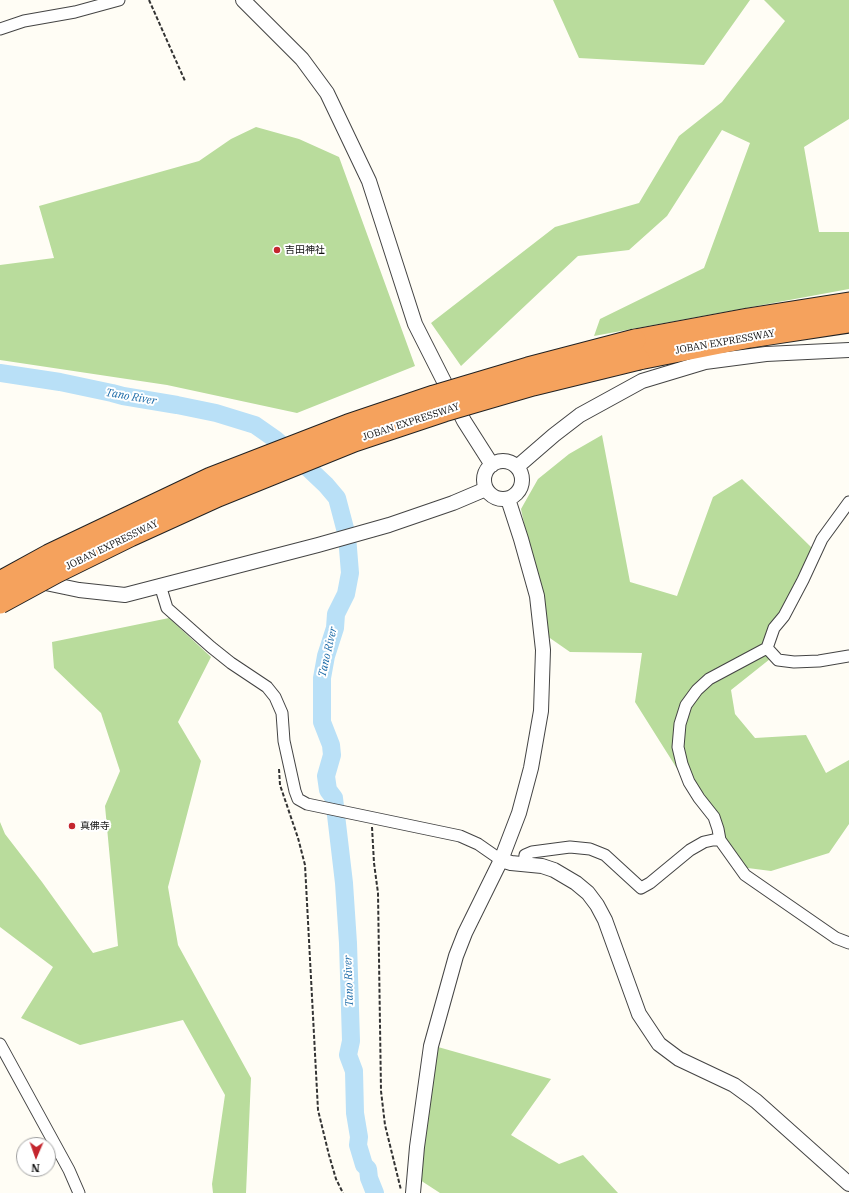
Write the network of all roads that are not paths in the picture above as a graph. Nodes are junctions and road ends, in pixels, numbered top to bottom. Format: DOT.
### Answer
graph roads {
  1 [pos="119,0"];
  2 [pos="248,1"];
  3 [pos="0,29"];
  4 [pos="849,303"];
  5 [pos="849,322"];
  6 [pos="637,350"];
  7 [pos="849,350"];
  8 [pos="492,465"];
  9 [pos="517,467"];
  10 [pos="486,489"];
  11 [pos="508,499"];
  12 [pos="849,502"];
  13 [pos="0,576"];
  14 [pos="0,582"];
  15 [pos="160,585"];
  16 [pos="0,603"];
  17 [pos="766,648"];
  18 [pos="849,656"];
  19 [pos="720,840"];
  20 [pos="501,860"];
  21 [pos="524,864"];
  22 [pos="849,943"];
  23 [pos="0,1044"];
  24 [pos="849,1184"];
  25 [pos="79,1193"];
  26 [pos="414,1193"];
  1 -- 3 [label="street"];
  2 -- 8 [label="street"];
  4 -- 6 [label="highway, JOBAN EXPRESSWAY"];
  5 -- 6 [label="highway, JOBAN EXPRESSWAY"];
  6 -- 14 [label="highway, JOBAN EXPRESSWAY, bridge"];
  6 -- 16 [label="highway, JOBAN EXPRESSWAY, bridge"];
  7 -- 9 [label="street"];
  8 -- 9 [label="street"];
  8 -- 10 [label="street"];
  9 -- 11 [label="street"];
  10 -- 11 [label="street"];
  10 -- 15 [label="street"];
  11 -- 20 [label="street"];
  12 -- 17 [label="street"];
  13 -- 15 [label="street"];
  15 -- 20 [label="street"];
  17 -- 18 [label="street"];
  17 -- 19 [label="street"];
  19 -- 21 [label="street"];
  19 -- 22 [label="street"];
  20 -- 21 [label="street"];
  20 -- 26 [label="street"];
  21 -- 24 [label="street"];
  23 -- 25 [label="street"];
}
